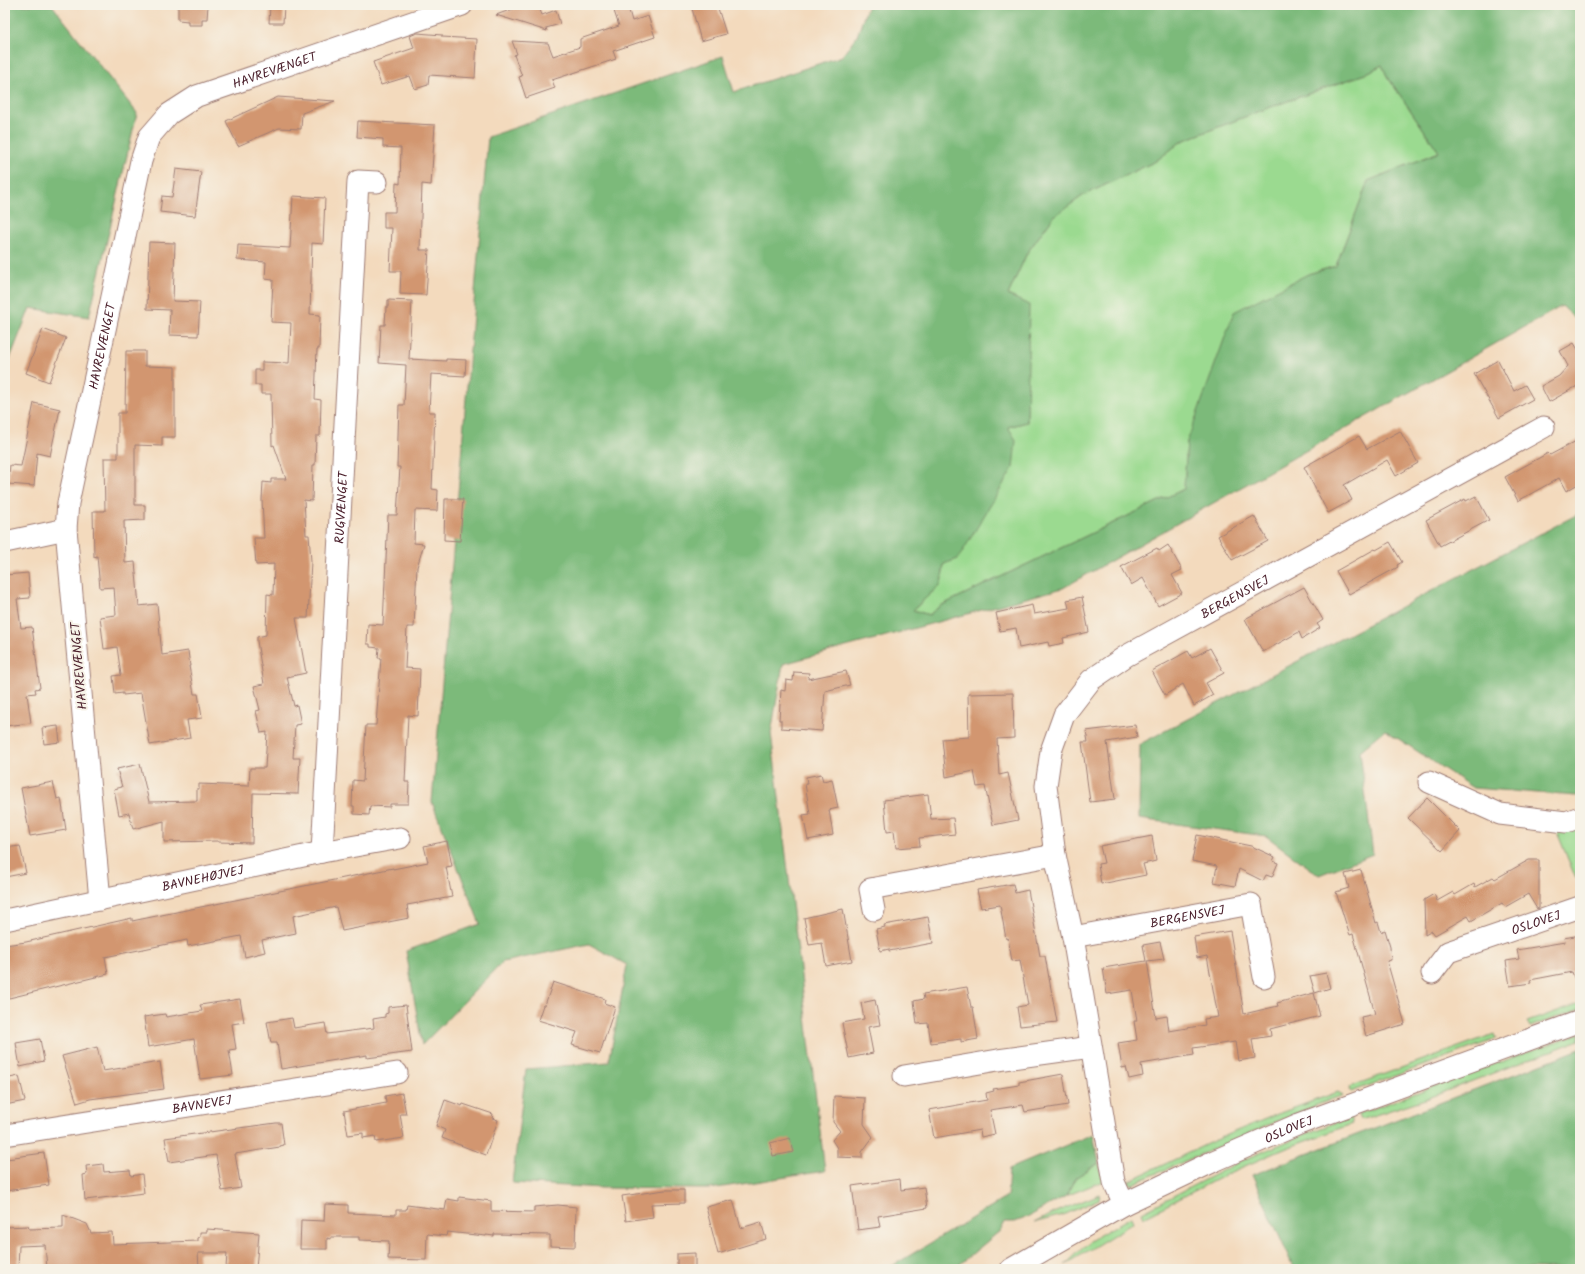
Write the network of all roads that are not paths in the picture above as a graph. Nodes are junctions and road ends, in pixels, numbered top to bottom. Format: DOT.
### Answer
graph roads {
  1 [pos="462,5"];
  2 [pos="377,182"];
  3 [pos="1544,427"];
  4 [pos="66,529"];
  5 [pos="5,542"];
  6 [pos="1429,782"];
  7 [pos="1580,817"];
  8 [pos="400,838"];
  9 [pos="322,852"];
  10 [pos="1055,855"];
  11 [pos="100,900"];
  12 [pos="1580,907"];
  13 [pos="874,910"];
  14 [pos="5,920"];
  15 [pos="1073,936"];
  16 [pos="1432,973"];
  17 [pos="1264,977"];
  18 [pos="1580,1021"];
  19 [pos="1091,1047"];
  20 [pos="397,1073"];
  21 [pos="904,1076"];
  22 [pos="5,1135"];
  23 [pos="1124,1204"];
  24 [pos="1011,1269"];
  1 -- 4 [label="street, HAVREVÆNGET"];
  2 -- 9 [label="street, RUGVÆNGET"];
  3 -- 10 [label="street, BERGENSVEJ"];
  4 -- 5 [label="street"];
  4 -- 11 [label="street, HAVREVÆNGET"];
  6 -- 7 [label="street"];
  8 -- 9 [label="street, BAVNEHØJVEJ"];
  9 -- 11 [label="street, BAVNEHØJVEJ"];
  10 -- 13 [label="street"];
  10 -- 15 [label="street, BERGENSVEJ"];
  11 -- 14 [label="street, BAVNEHØJVEJ"];
  12 -- 16 [label="street, OSLOVEJ"];
  15 -- 17 [label="street, BERGENSVEJ"];
  15 -- 19 [label="street, BERGENSVEJ"];
  18 -- 23 [label="street, OSLOVEJ"];
  19 -- 21 [label="street"];
  19 -- 23 [label="street, BERGENSVEJ"];
  20 -- 22 [label="street, BAVNEVEJ"];
  23 -- 24 [label="street, OSLOVEJ"];
}
